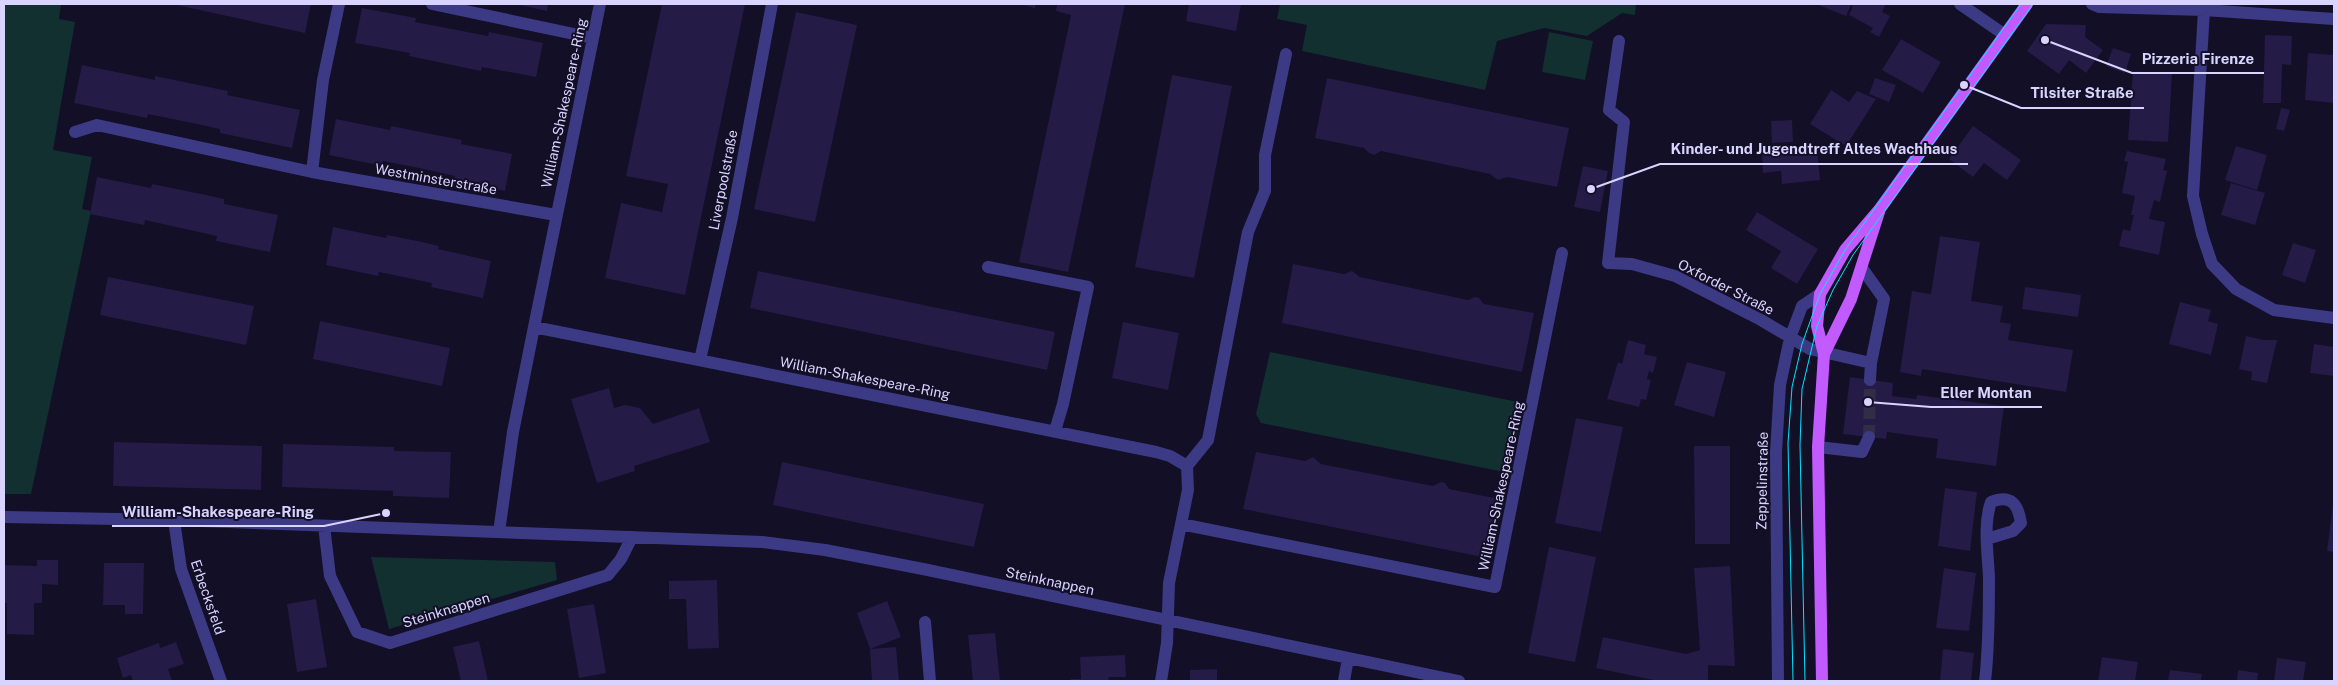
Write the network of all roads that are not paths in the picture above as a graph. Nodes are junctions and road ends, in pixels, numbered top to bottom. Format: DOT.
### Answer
graph roads {
  1 [pos="339,4"];
  2 [pos="432,4"];
  3 [pos="600,4"];
  4 [pos="772,4"];
  5 [pos="1960,4"];
  6 [pos="2027,4"];
  7 [pos="2092,4"];
  8 [pos="2204,10"];
  9 [pos="2334,19"];
  10 [pos="2005,35"];
  11 [pos="594,38"];
  12 [pos="1618,41"];
  13 [pos="1286,54"];
  14 [pos="75,132"];
  15 [pos="312,172"];
  16 [pos="1879,210"];
  17 [pos="556,215"];
  18 [pos="1562,253"];
  19 [pos="988,267"];
  20 [pos="1862,268"];
  21 [pos="1820,294"];
  22 [pos="2334,318"];
  23 [pos="534,327"];
  24 [pos="1790,338"];
  25 [pos="1824,354"];
  26 [pos="700,360"];
  27 [pos="1870,363"];
  28 [pos="1870,380"];
  29 [pos="1055,431"];
  30 [pos="1869,437"];
  31 [pos="1818,447"];
  32 [pos="1187,466"];
  33 [pos="4,517"];
  34 [pos="174,520"];
  35 [pos="1181,524"];
  36 [pos="324,526"];
  37 [pos="499,532"];
  38 [pos="632,537"];
  39 [pos="1988,539"];
  40 [pos="1167,620"];
  41 [pos="925,622"];
  42 [pos="1348,658"];
  43 [pos="221,681"];
  44 [pos="930,681"];
  45 [pos="1161,681"];
  46 [pos="1344,681"];
  47 [pos="1459,681"];
  48 [pos="1778,681"];
  49 [pos="1822,681"];
  50 [pos="1985,681"];
  1 -- 15 [label="street"];
  2 -- 11 [label="street"];
  3 -- 11 [label="street, William-Shakespeare-Ring"];
  4 -- 26 [label="street, Liverpoolstraße"];
  5 -- 10 [label="street"];
  6 -- 10 [label="main road, Zeppelinstraße"];
  7 -- 8 [label="street"];
  8 -- 9 [label="street"];
  8 -- 22 [label="street"];
  10 -- 16 [label="main road, Zeppelinstraße"];
  11 -- 17 [label="street, William-Shakespeare-Ring"];
  12 -- 24 [label="street, Oxforder Straße"];
  13 -- 32 [label="street"];
  14 -- 15 [label="street, Westminsterstraße"];
  15 -- 17 [label="street, Westminsterstraße"];
  16 -- 20 [label="main road, Zeppelinstraße"];
  16 -- 21 [label="main road, Zeppelinstraße"];
  17 -- 23 [label="street, William-Shakespeare-Ring"];
  18 -- 35 [label="street, William-Shakespeare-Ring"];
  19 -- 29 [label="street"];
  20 -- 25 [label="main road, Zeppelinstraße"];
  20 -- 27 [label="street"];
  21 -- 24 [label="street, Zeppelinstraße"];
  21 -- 25 [label="main road, Zeppelinstraße"];
  23 -- 26 [label="street, William-Shakespeare-Ring"];
  23 -- 37 [label="street, William-Shakespeare-Ring"];
  24 -- 25 [label="street, Oxforder Straße"];
  24 -- 48 [label="street, Zeppelinstraße"];
  25 -- 27 [label="street, Oxforder Straße"];
  25 -- 31 [label="main road, Zeppelinstraße"];
  26 -- 29 [label="street, William-Shakespeare-Ring"];
  27 -- 28 [label="street"];
  29 -- 32 [label="street, William-Shakespeare-Ring"];
  30 -- 31 [label="street"];
  31 -- 49 [label="main road, Zeppelinstraße"];
  32 -- 35 [label="street"];
  33 -- 34 [label="street, Steinknappen"];
  34 -- 36 [label="street, Steinknappen"];
  34 -- 43 [label="street, Erbecksfeld"];
  35 -- 40 [label="street"];
  36 -- 37 [label="street, Steinknappen"];
  36 -- 38 [label="street, Steinknappen"];
  37 -- 38 [label="street, Steinknappen"];
  38 -- 40 [label="street, Steinknappen"];
  39 -- 50 [label="street"];
  40 -- 42 [label="street, Steinknappen"];
  40 -- 45 [label="street"];
  41 -- 44 [label="street"];
  42 -- 46 [label="street"];
  42 -- 47 [label="street, Steinknappen"];
}
